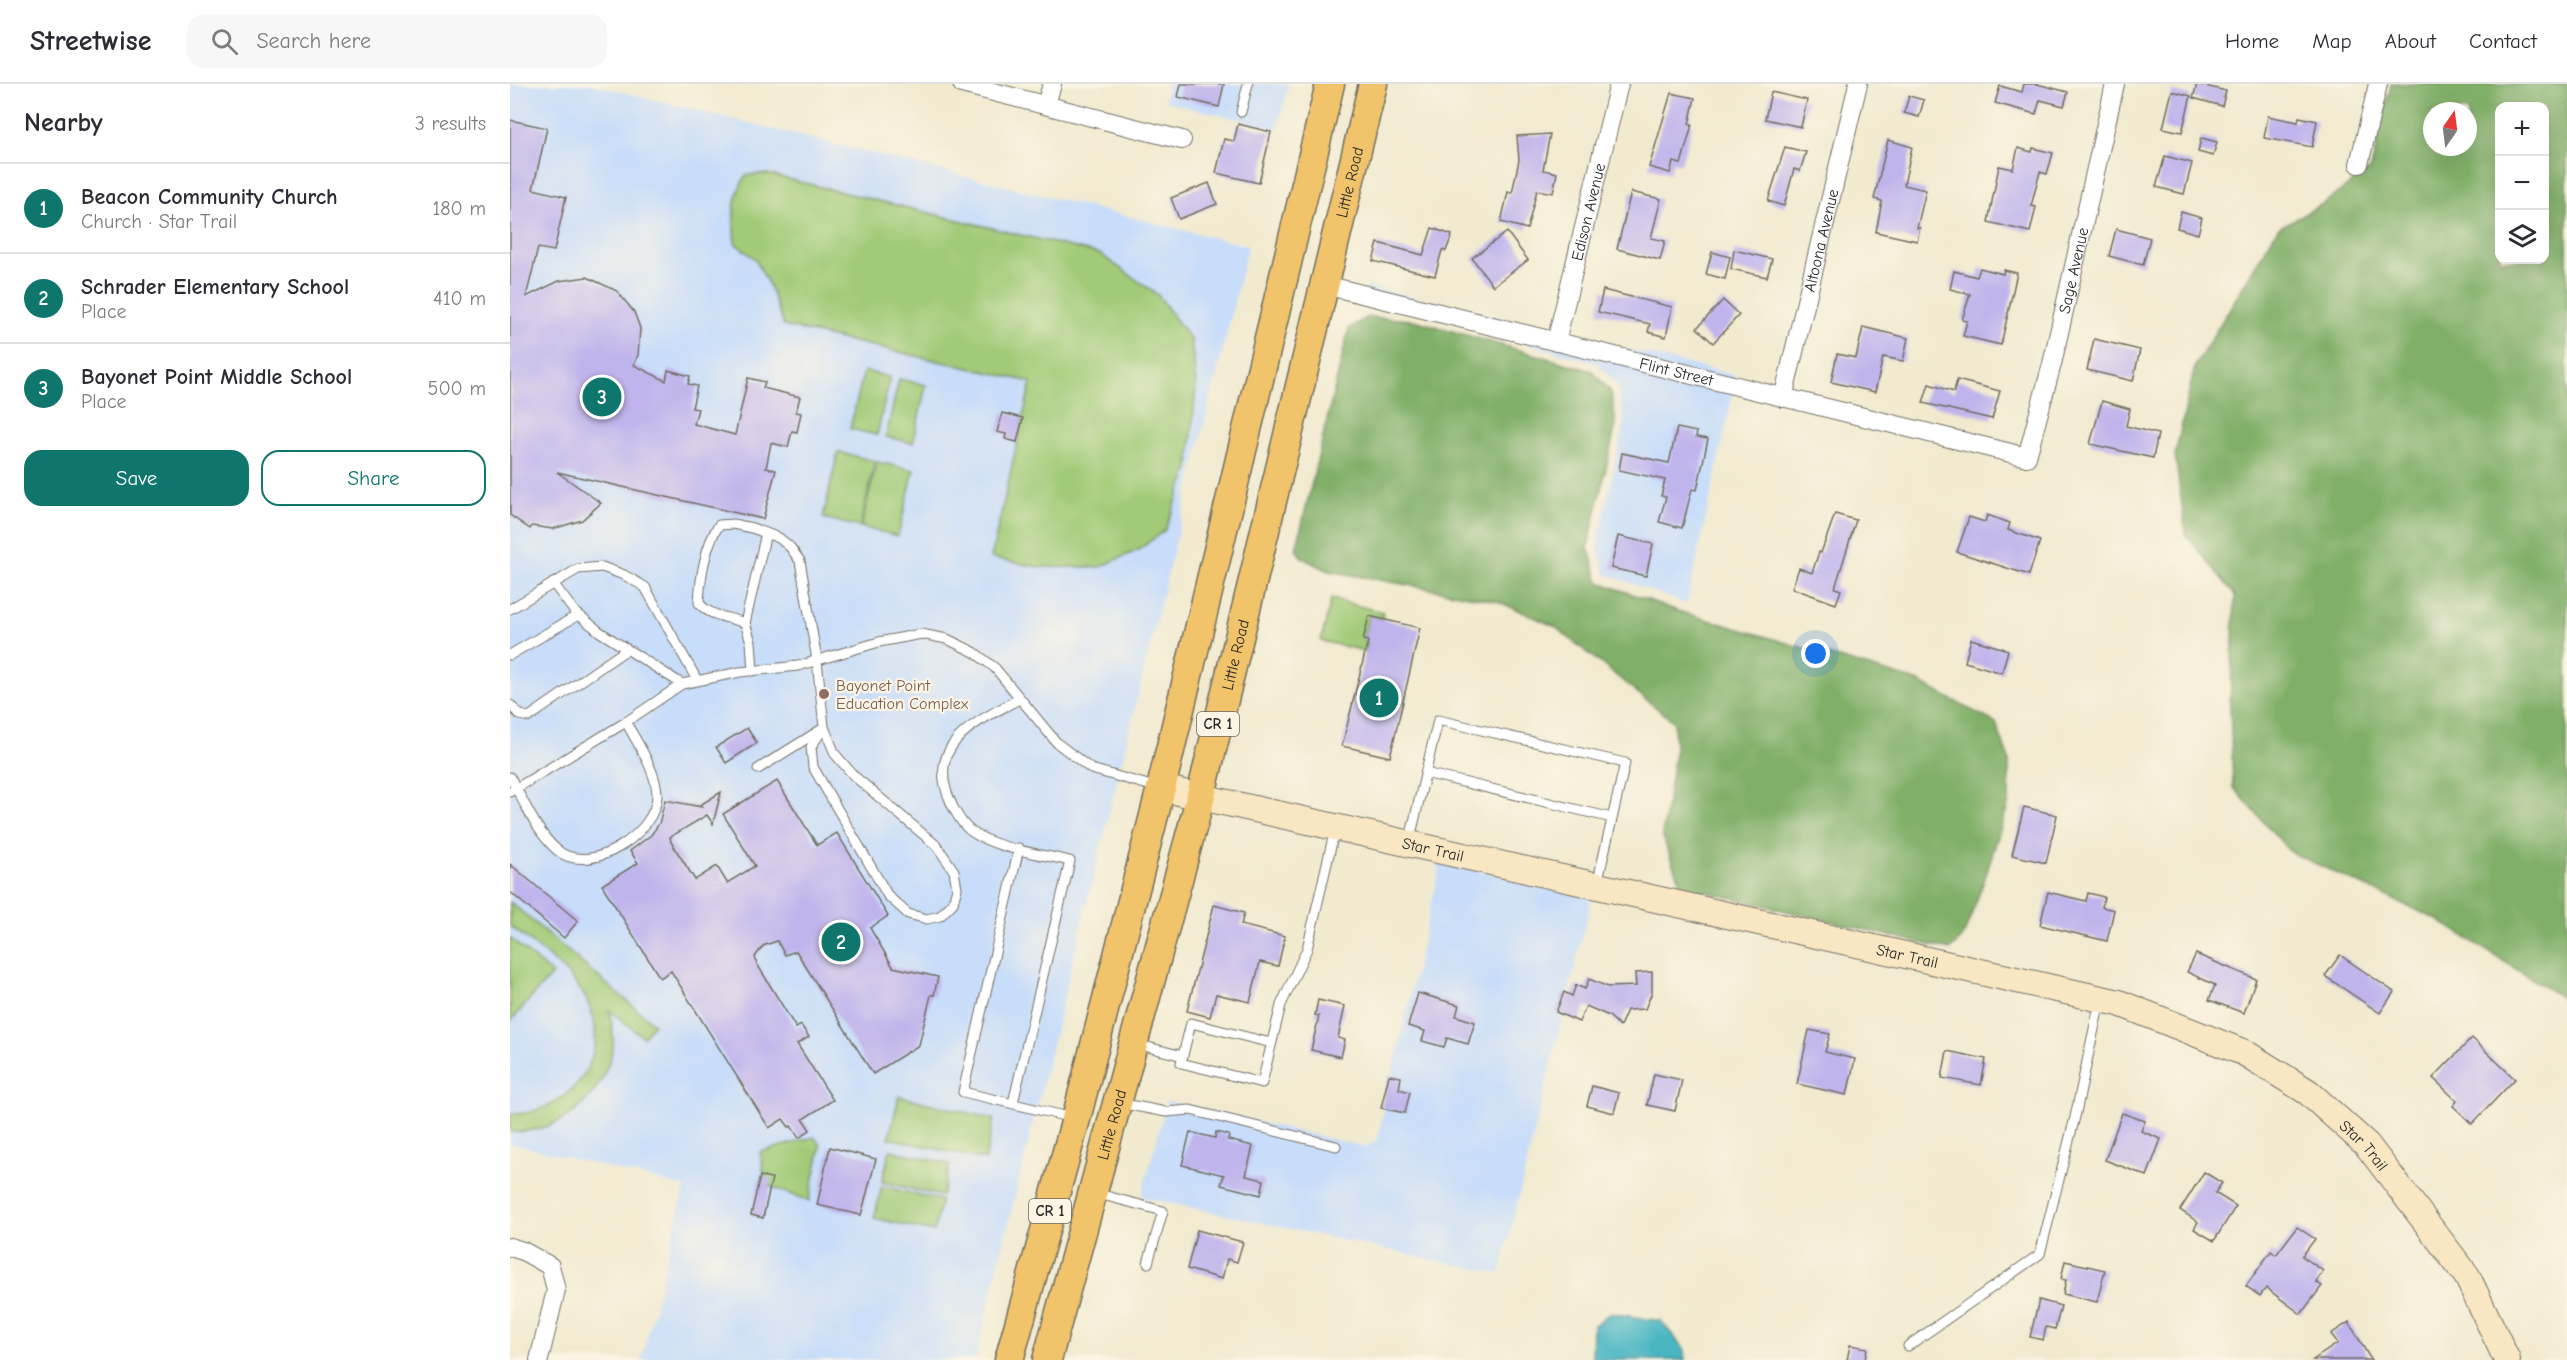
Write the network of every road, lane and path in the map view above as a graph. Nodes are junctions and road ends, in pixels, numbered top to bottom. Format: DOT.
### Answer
graph roads {
  1 [pos="962,84"];
  2 [pos="1052,84"];
  3 [pos="1248,84"];
  4 [pos="1330,84"];
  5 [pos="1373,84"];
  6 [pos="1619,84"];
  7 [pos="1858,84"];
  8 [pos="2115,84"];
  9 [pos="2378,84"];
  10 [pos="1046,105"];
  11 [pos="1241,112"];
  12 [pos="1182,140"];
  13 [pos="2359,164"];
  14 [pos="1325,285"];
  15 [pos="1556,342"];
  16 [pos="1783,398"];
  17 [pos="2027,457"];
  18 [pos="766,534"];
  19 [pos="553,583"];
  20 [pos="510,609"];
  21 [pos="578,615"];
  22 [pos="746,623"];
  23 [pos="626,650"];
  24 [pos="510,655"];
  25 [pos="817,660"];
  26 [pos="753,671"];
  27 [pos="697,680"];
  28 [pos="682,684"];
  29 [pos="1019,699"];
  30 [pos="510,705"];
  31 [pos="626,722"];
  32 [pos="824,727"];
  33 [pos="758,770"];
  34 [pos="1425,773"];
  35 [pos="510,777"];
  36 [pos="1161,788"];
  37 [pos="513,790"];
  38 [pos="1200,799"];
  39 [pos="1612,818"];
  40 [pos="1335,829"];
  41 [pos="1409,845"];
  42 [pos="1018,848"];
  43 [pos="1596,886"];
  44 [pos="2100,999"];
  45 [pos="1271,1043"];
  46 [pos="1133,1044"];
  47 [pos="1183,1056"];
  48 [pos="1117,1102"];
  49 [pos="1012,1103"];
  50 [pos="1076,1119"];
  51 [pos="1336,1146"];
  52 [pos="1092,1192"];
  53 [pos="510,1247"];
  54 [pos="1148,1263"];
  55 [pos="1908,1346"];
  56 [pos="539,1360"];
  57 [pos="1009,1360"];
  58 [pos="1047,1360"];
  59 [pos="2507,1360"];
  1 -- 10 [label="street"];
  2 -- 10 [label="street"];
  3 -- 11 [label="lane"];
  4 -- 36 [label="main road, CR 1"];
  5 -- 14 [label="main road, Little Road / CR 1"];
  6 -- 15 [label="street, Edison Avenue"];
  7 -- 16 [label="street, Altoona Avenue"];
  8 -- 17 [label="street, Sage Avenue"];
  9 -- 13 [label="street"];
  10 -- 12 [label="street"];
  14 -- 15 [label="street, Flint Street"];
  14 -- 38 [label="main road, Little Road / CR 1"];
  15 -- 16 [label="street, Flint Street"];
  16 -- 17 [label="street, Flint Street"];
  18 -- 22 [label="lane"];
  18 -- 22 [label="lane"];
  18 -- 25 [label="lane"];
  19 -- 20 [label="lane"];
  19 -- 21 [label="lane"];
  19 -- 27 [label="lane"];
  21 -- 23 [label="lane"];
  21 -- 24 [label="lane"];
  22 -- 26 [label="lane"];
  23 -- 28 [label="lane"];
  23 -- 30 [label="lane"];
  25 -- 26 [label="lane"];
  25 -- 29 [label="lane"];
  25 -- 32 [label="lane"];
  26 -- 27 [label="lane"];
  27 -- 28 [label="lane"];
  28 -- 31 [label="lane"];
  29 -- 36 [label="lane"];
  29 -- 42 [label="lane"];
  31 -- 37 [label="lane"];
  31 -- 37 [label="lane"];
  32 -- 32 [label="lane"];
  32 -- 33 [label="lane"];
  34 -- 39 [label="lane"];
  34 -- 39 [label="lane"];
  34 -- 41 [label="lane"];
  35 -- 37 [label="lane"];
  36 -- 38 [label="street, Star Trail"];
  36 -- 50 [label="main road, CR 1"];
  38 -- 40 [label="street, Star Trail"];
  38 -- 46 [label="main road, Little Road / CR 1"];
  39 -- 43 [label="lane"];
  40 -- 41 [label="street, Star Trail"];
  40 -- 45 [label="lane"];
  41 -- 43 [label="street, Star Trail"];
  42 -- 49 [label="lane"];
  42 -- 49 [label="lane"];
  43 -- 44 [label="street, Star Trail"];
  44 -- 55 [label="lane"];
  44 -- 59 [label="street, Star Trail"];
  45 -- 47 [label="lane"];
  45 -- 47 [label="lane"];
  46 -- 47 [label="lane"];
  46 -- 48 [label="main road, Little Road / CR 1"];
  48 -- 51 [label="lane"];
  48 -- 52 [label="main road, Little Road / CR 1"];
  49 -- 50 [label="lane"];
  50 -- 57 [label="main road, CR 1"];
  52 -- 54 [label="lane"];
  52 -- 58 [label="main road, Little Road / CR 1"];
  53 -- 56 [label="street"];
}
